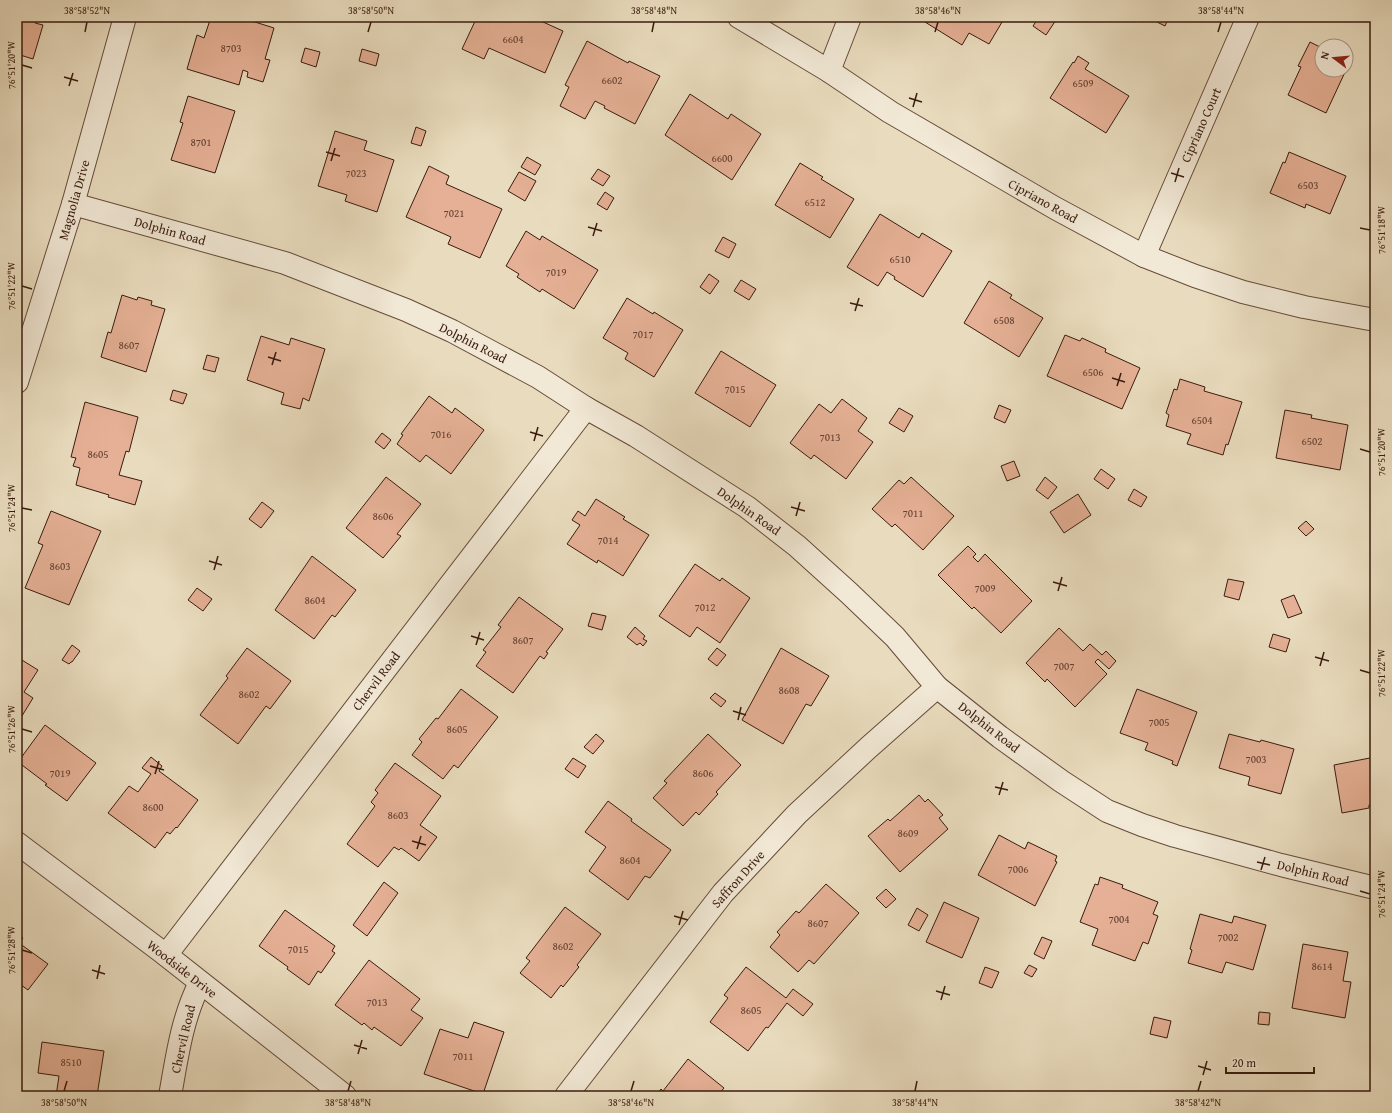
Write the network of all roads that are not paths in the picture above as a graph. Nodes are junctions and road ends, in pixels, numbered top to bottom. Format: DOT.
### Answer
graph roads {
  1 [pos="125,17"];
  2 [pos="739,17"];
  3 [pos="850,17"];
  4 [pos="1248,17"];
  5 [pos="829,71"];
  6 [pos="74,204"];
  7 [pos="1144,256"];
  8 [pos="1375,320"];
  9 [pos="17,382"];
  10 [pos="586,408"];
  11 [pos="937,687"];
  12 [pos="17,843"];
  13 [pos="1375,888"];
  14 [pos="166,955"];
  15 [pos="200,983"];
  16 [pos="170,1096"];
  17 [pos="346,1096"];
  18 [pos="566,1096"];
  1 -- 6 [label="street, Magnolia Drive"];
  2 -- 5 [label="street, Cipriano Road"];
  3 -- 5 [label="street"];
  4 -- 7 [label="street, Cipriano Court"];
  5 -- 7 [label="street, Cipriano Road"];
  6 -- 9 [label="street, Magnolia Drive"];
  6 -- 10 [label="street, Dolphin Road"];
  7 -- 8 [label="street, Cipriano Road"];
  10 -- 11 [label="street, Dolphin Road"];
  10 -- 14 [label="street, Chervil Road"];
  11 -- 13 [label="street, Dolphin Road"];
  11 -- 18 [label="street, Saffron Drive"];
  12 -- 14 [label="street, Woodside Drive"];
  14 -- 15 [label="street, Woodside Drive"];
  15 -- 16 [label="street, Chervil Road"];
  15 -- 17 [label="street, Woodside Drive"];
}
